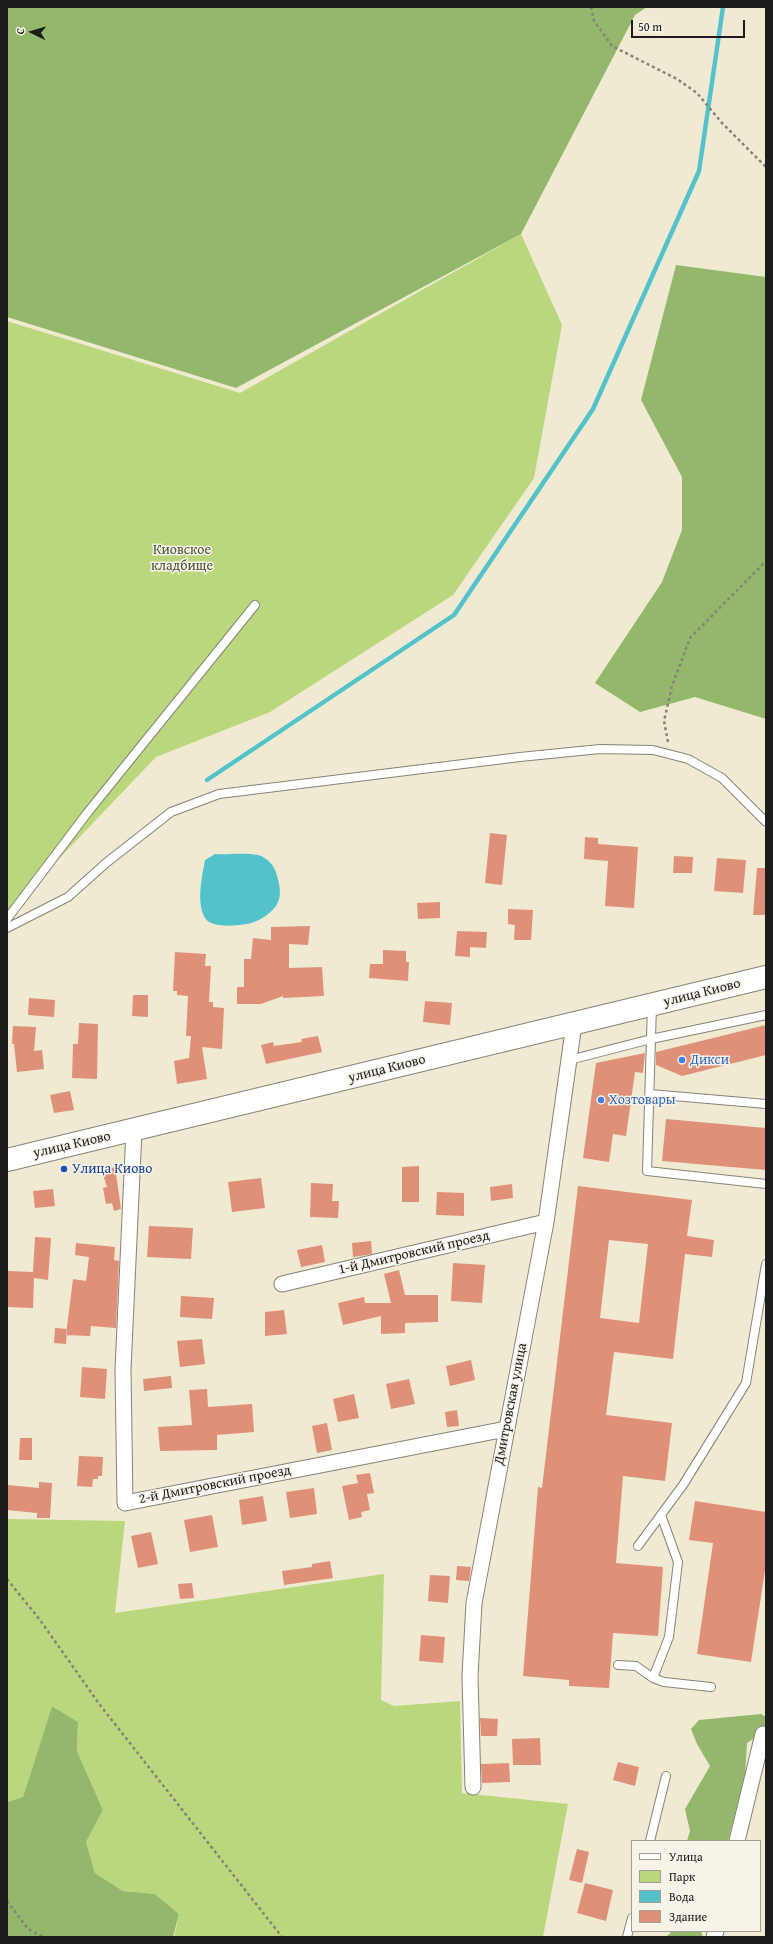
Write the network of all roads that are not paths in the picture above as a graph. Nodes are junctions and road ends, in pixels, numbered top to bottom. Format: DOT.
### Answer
graph roads {
  1 [pos="255,605"];
  2 [pos="766,822"];
  3 [pos="7,919"];
  4 [pos="7,928"];
  5 [pos="766,977"];
  6 [pos="652,1005"];
  7 [pos="766,1015"];
  8 [pos="574,1024"];
  9 [pos="651,1039"];
  10 [pos="569,1060"];
  11 [pos="650,1094"];
  12 [pos="766,1104"];
  13 [pos="134,1130"];
  14 [pos="7,1160"];
  15 [pos="766,1184"];
  16 [pos="546,1222"];
  17 [pos="766,1264"];
  18 [pos="282,1284"];
  19 [pos="506,1429"];
  20 [pos="661,1515"];
  21 [pos="638,1546"];
  22 [pos="618,1665"];
  23 [pos="654,1678"];
  24 [pos="711,1687"];
  25 [pos="763,1734"];
  26 [pos="666,1776"];
  27 [pos="473,1787"];
  28 [pos="650,1840"];
  29 [pos="737,1840"];
  30 [pos="631,1922"];
  31 [pos="627,1937"];
  1 -- 3 [label="lane"];
  2 -- 4 [label="lane"];
  5 -- 6 [label="main road, улица Киово"];
  6 -- 8 [label="main road, улица Киово"];
  6 -- 9 [label="lane"];
  7 -- 9 [label="lane"];
  8 -- 10 [label="street, Дмитровская улица"];
  8 -- 13 [label="main road, улица Киово"];
  9 -- 10 [label="lane"];
  9 -- 11 [label="lane"];
  10 -- 16 [label="street, Дмитровская улица"];
  11 -- 12 [label="lane"];
  11 -- 15 [label="lane"];
  13 -- 14 [label="main road, улица Киово"];
  13 -- 19 [label="street, 2-й Дмитровский проезд"];
  16 -- 18 [label="street, 1-й Дмитровский проезд"];
  16 -- 19 [label="street, Дмитровская улица"];
  17 -- 20 [label="lane"];
  19 -- 27 [label="street, Дмитровская улица"];
  20 -- 21 [label="lane"];
  20 -- 23 [label="lane"];
  22 -- 23 [label="lane"];
  23 -- 24 [label="lane"];
  25 -- 29 [label="street"];
  26 -- 28 [label="lane"];
  30 -- 31 [label="lane"];
}
